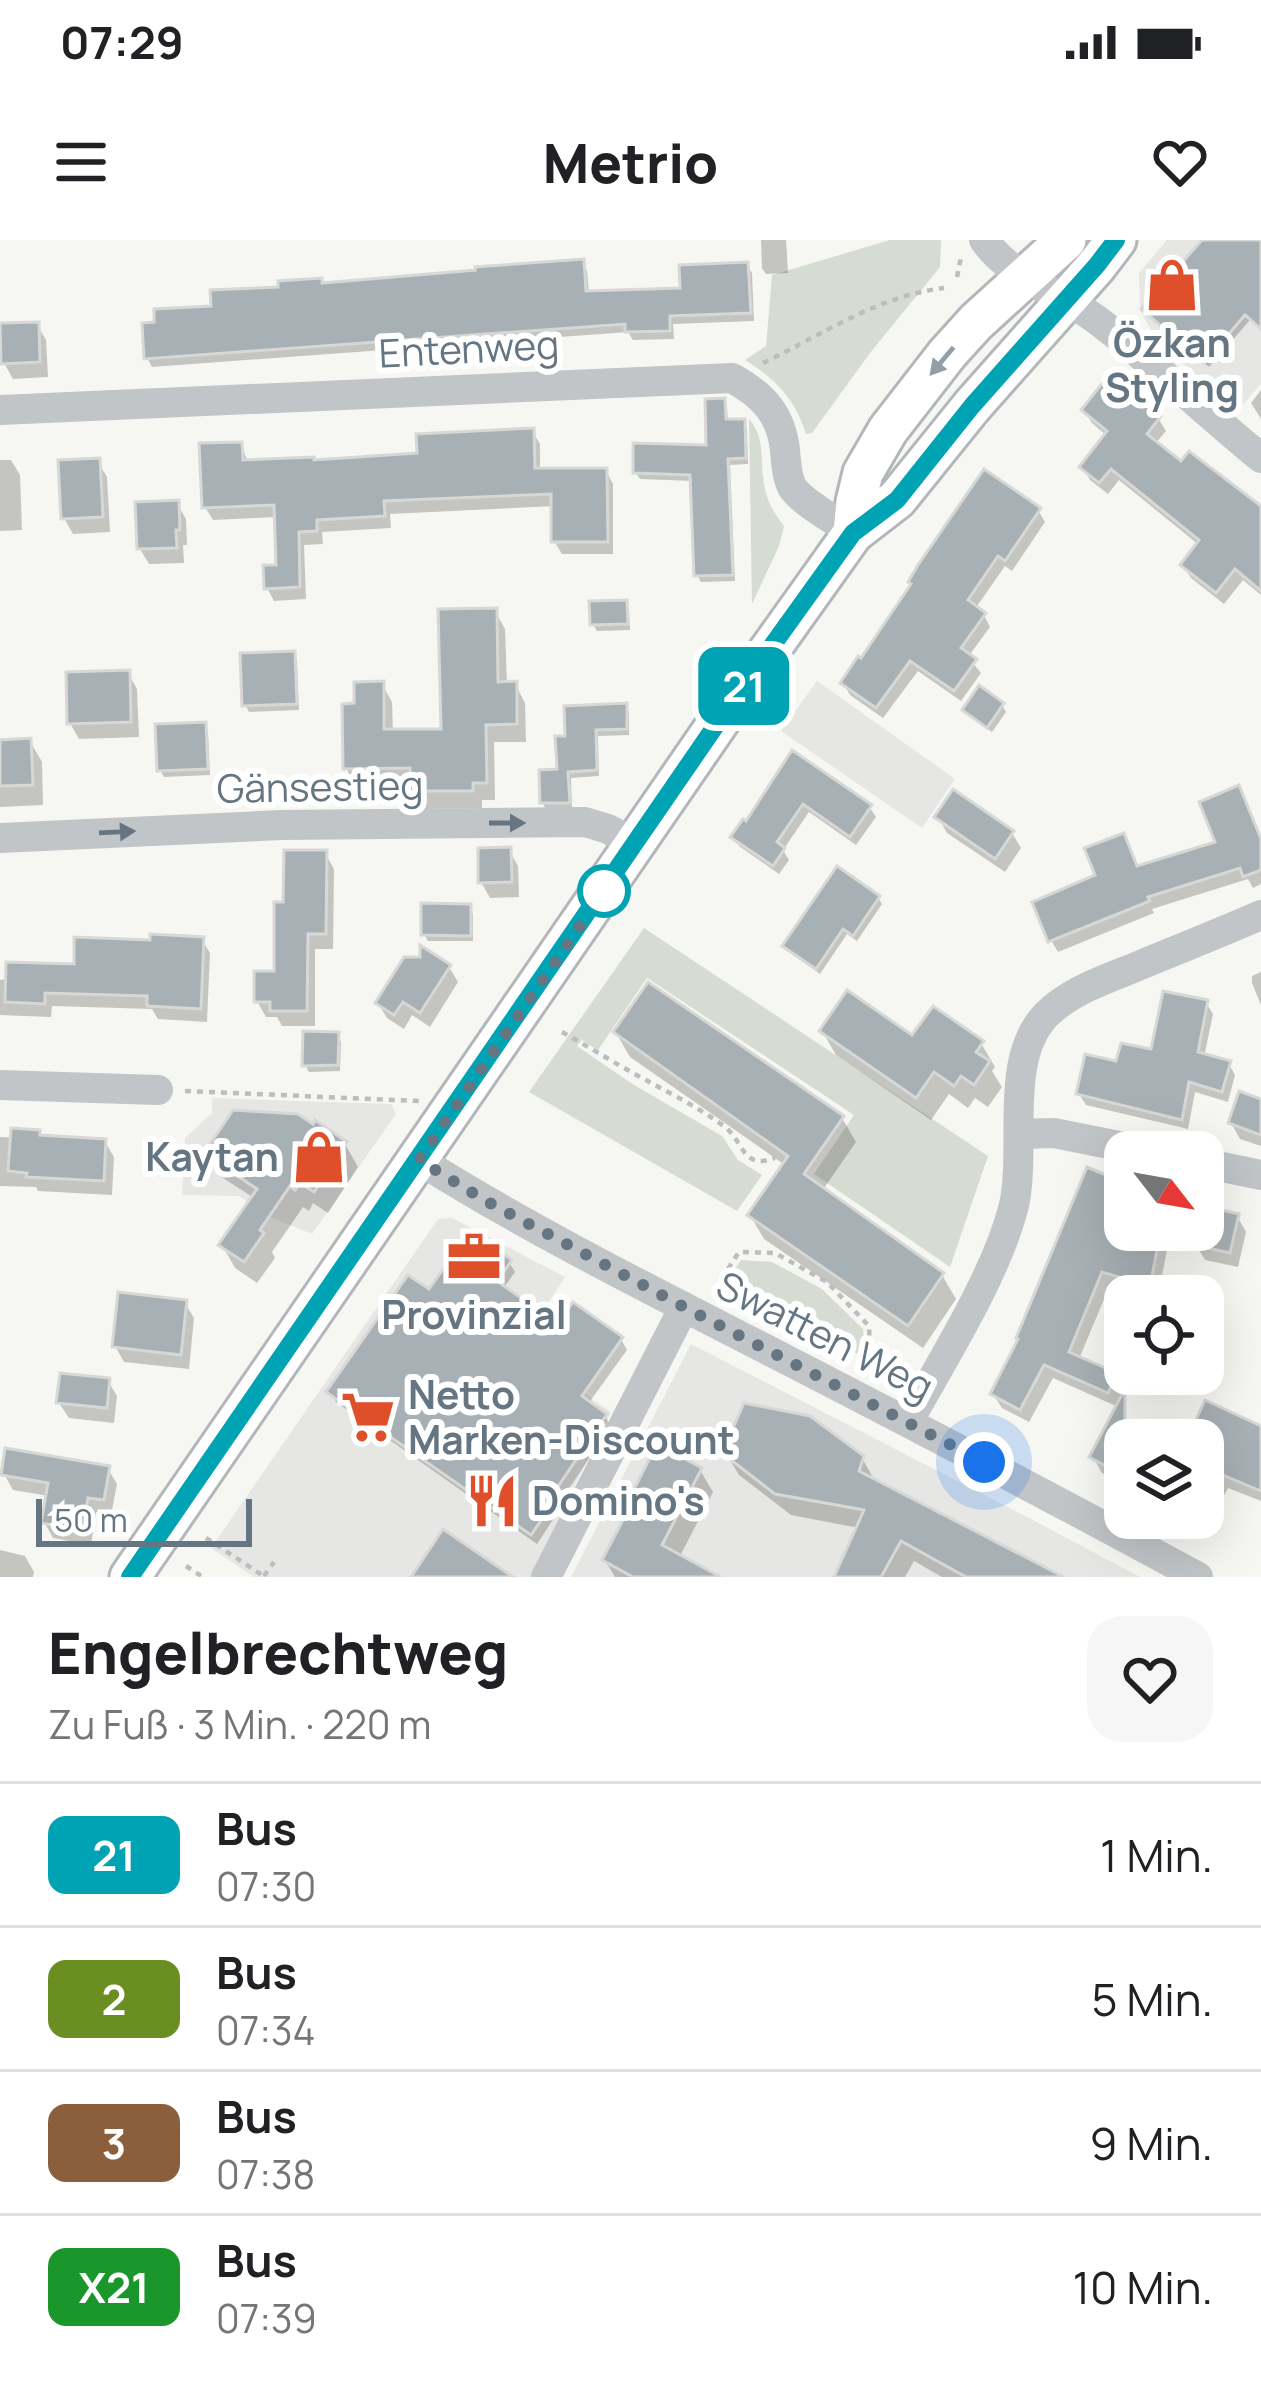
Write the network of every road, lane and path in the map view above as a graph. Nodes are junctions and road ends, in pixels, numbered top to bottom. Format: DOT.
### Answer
graph roads {
  1 [pos="985,240"];
  2 [pos="1066,240"];
  3 [pos="1116,240"];
  4 [pos="1024,277"];
  5 [pos="944,288"];
  6 [pos="1065,302"];
  7 [pos="732,378"];
  8 [pos="0,410"];
  9 [pos="1261,458"];
  10 [pos="853,533"];
  11 [pos="0,838"];
  12 [pos="636,844"];
  13 [pos="1261,915"];
  14 [pos="562,1032"];
  15 [pos="0,1085"];
  16 [pos="158,1090"];
  17 [pos="418,1101"];
  18 [pos="1020,1134"];
  19 [pos="1104,1143"];
  20 [pos="775,1158"];
  21 [pos="419,1160"];
  22 [pos="1224,1167"];
  23 [pos="1261,1175"];
  24 [pos="698,1300"];
  25 [pos="862,1369"];
  26 [pos="908,1422"];
  27 [pos="206,1538"];
  28 [pos="274,1562"];
  29 [pos="186,1566"];
  30 [pos="130,1577"];
  31 [pos="203,1577"];
  32 [pos="264,1577"];
  33 [pos="546,1577"];
  34 [pos="1198,1577"];
  1 -- 4 [label="street"];
  2 -- 4 [label="main road"];
  3 -- 6 [label="main road"];
  4 -- 6 [label="street"];
  4 -- 10 [label="main road, one-way"];
  5 -- 7 [label="path"];
  6 -- 9 [label="street"];
  6 -- 10 [label="main road"];
  7 -- 8 [label="street, Entenweg"];
  7 -- 10 [label="street"];
  10 -- 12 [label="main road"];
  11 -- 12 [label="street, Gänsestieg, one-way"];
  12 -- 21 [label="main road"];
  13 -- 18 [label="street"];
  14 -- 20 [label="path"];
  15 -- 16 [label="street"];
  16 -- 17 [label="path"];
  18 -- 19 [label="street"];
  18 -- 26 [label="street"];
  21 -- 24 [label="street, Swatten Weg"];
  21 -- 30 [label="main road"];
  22 -- 23 [label="street"];
  24 -- 25 [label="path"];
  24 -- 26 [label="street, Swatten Weg"];
  24 -- 33 [label="street"];
  26 -- 34 [label="street, Swatten Weg"];
  27 -- 32 [label="path"];
  28 -- 32 [label="path"];
  29 -- 31 [label="path"];
}
